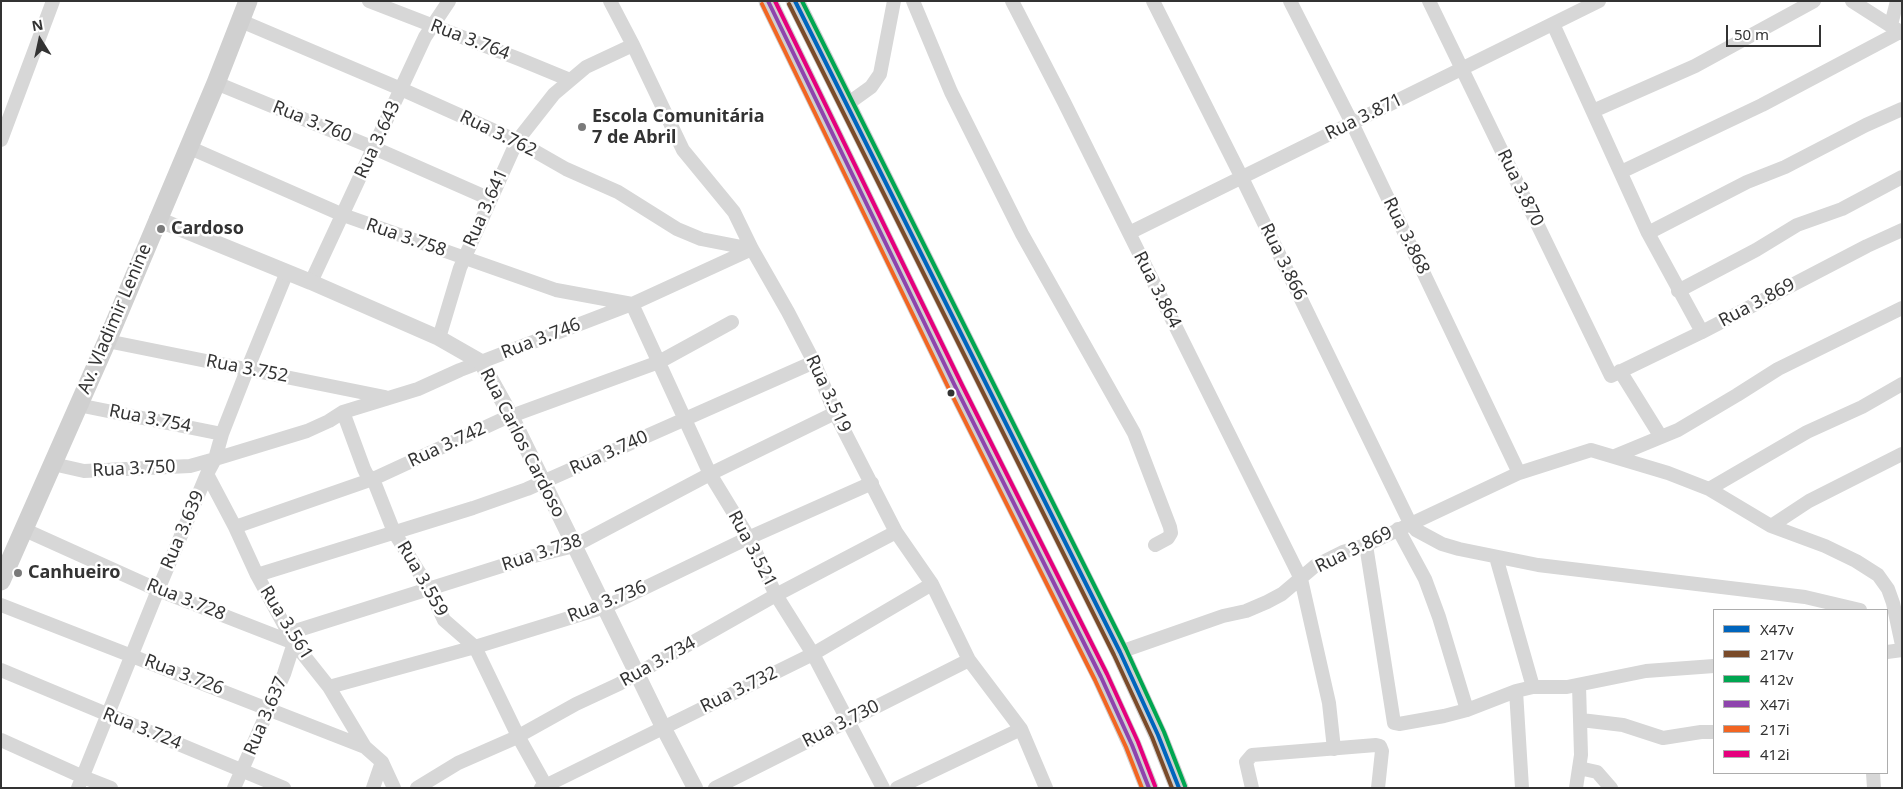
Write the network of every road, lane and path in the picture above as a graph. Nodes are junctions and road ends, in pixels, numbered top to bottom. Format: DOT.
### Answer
graph roads {
  1 [pos="53,1"];
  2 [pos="248,1"];
  3 [pos="369,1"];
  4 [pos="448,1"];
  5 [pos="610,1"];
  6 [pos="768,1"];
  7 [pos="795,1"];
  8 [pos="894,1"];
  9 [pos="913,1"];
  10 [pos="1012,1"];
  11 [pos="1153,1"];
  12 [pos="1290,1"];
  13 [pos="1429,1"];
  14 [pos="1599,1"];
  15 [pos="1814,1"];
  16 [pos="1852,1"];
  17 [pos="1897,1"];
  18 [pos="1571,8"];
  19 [pos="241,21"];
  20 [pos="1553,24"];
  21 [pos="432,26"];
  22 [pos="1898,30"];
  23 [pos="633,45"];
  24 [pos="1462,69"];
  25 [pos="570,80"];
  26 [pos="216,83"];
  27 [pos="401,89"];
  28 [pos="846,105"];
  29 [pos="1902,109"];
  30 [pos="1593,111"];
  31 [pos="1352,123"];
  32 [pos="859,133"];
  33 [pos="1,140"];
  34 [pos="517,141"];
  35 [pos="837,145"];
  36 [pos="188,147"];
  37 [pos="374,148"];
  38 [pos="1621,172"];
  39 [pos="1902,177"];
  40 [pos="1242,178"];
  41 [pos="490,200"];
  42 [pos="343,216"];
  43 [pos="157,219"];
  44 [pos="1902,230"];
  45 [pos="1129,233"];
  46 [pos="1648,233"];
  47 [pos="752,249"];
  48 [pos="464,258"];
  49 [pos="287,272"];
  50 [pos="311,282"];
  51 [pos="1678,291"];
  52 [pos="632,304"];
  53 [pos="1902,308"];
  54 [pos="732,322"];
  55 [pos="1702,332"];
  56 [pos="439,338"];
  57 [pos="107,340"];
  58 [pos="481,362"];
  59 [pos="659,362"];
  60 [pos="814,362"];
  61 [pos="247,370"];
  62 [pos="1616,373"];
  63 [pos="1902,384"];
  64 [pos="388,398"];
  65 [pos="78,406"];
  66 [pos="343,412"];
  67 [pos="835,413"];
  68 [pos="510,416"];
  69 [pos="684,420"];
  70 [pos="222,434"];
  71 [pos="1661,437"];
  72 [pos="1902,454"];
  73 [pos="1615,456"];
  74 [pos="215,459"];
  75 [pos="53,464"];
  76 [pos="1519,473"];
  77 [pos="207,474"];
  78 [pos="710,474"];
  79 [pos="373,479"];
  80 [pos="543,482"];
  81 [pos="872,483"];
  82 [pos="1709,489"];
  83 [pos="1404,526"];
  84 [pos="1771,526"];
  85 [pos="235,527"];
  86 [pos="24,530"];
  87 [pos="394,532"];
  88 [pos="896,532"];
  89 [pos="749,538"];
  90 [pos="1156,545"];
  91 [pos="1366,545"];
  92 [pos="574,546"];
  93 [pos="1496,557"];
  94 [pos="257,576"];
  95 [pos="1301,579"];
  96 [pos="1,581"];
  97 [pos="932,584"];
  98 [pos="158,590"];
  99 [pos="430,590"];
  100 [pos="776,595"];
  101 [pos="1,605"];
  102 [pos="605,607"];
  103 [pos="1858,609"];
  104 [pos="1888,625"];
  105 [pos="292,638"];
  106 [pos="1900,639"];
  107 [pos="475,646"];
  108 [pos="1902,650"];
  109 [pos="1120,652"];
  110 [pos="1888,652"];
  111 [pos="132,654"];
  112 [pos="813,654"];
  113 [pos="969,660"];
  114 [pos="1713,666"];
  115 [pos="1,670"];
  116 [pos="638,674"];
  117 [pos="1579,685"];
  118 [pos="329,687"];
  119 [pos="1533,687"];
  120 [pos="1516,691"];
  121 [pos="268,708"];
  122 [pos="1467,710"];
  123 [pos="108,715"];
  124 [pos="1581,720"];
  125 [pos="846,721"];
  126 [pos="663,727"];
  127 [pos="1021,730"];
  128 [pos="1713,732"];
  129 [pos="518,736"];
  130 [pos="1,740"];
  131 [pos="365,747"];
  132 [pos="1334,748"];
  133 [pos="382,762"];
  134 [pos="1579,768"];
  135 [pos="242,770"];
  136 [pos="1873,774"];
  137 [pos="80,782"];
  138 [pos="545,787"];
  139 [pos="111,788"];
  140 [pos="234,788"];
  141 [pos="284,788"];
  142 [pos="373,788"];
  143 [pos="394,788"];
  144 [pos="417,788"];
  145 [pos="695,788"];
  146 [pos="715,788"];
  147 [pos="882,788"];
  148 [pos="897,788"];
  149 [pos="1046,788"];
  150 [pos="1149,788"];
  151 [pos="1179,788"];
  152 [pos="1252,788"];
  153 [pos="1378,788"];
  154 [pos="1522,788"];
  155 [pos="1576,788"];
  156 [pos="1611,788"];
  157 [pos="1874,788"];
  1 -- 33 [label="street"];
  2 -- 19 [label="main road, Av. Vladimir Lenine"];
  3 -- 21 [label="street, Rua 3.764"];
  4 -- 21 [label="street, Rua 3.643"];
  5 -- 23 [label="street, Rua 3.519"];
  6 -- 35 [label="main road"];
  7 -- 28 [label="main road"];
  8 -- 28 [label="street"];
  9 -- 90 [label="street"];
  10 -- 45 [label="street, Rua 3.864"];
  11 -- 40 [label="street, Rua 3.866"];
  12 -- 31 [label="street, Rua 3.868"];
  13 -- 24 [label="street, Rua 3.870"];
  14 -- 18 [label="street, Rua 3.871"];
  15 -- 30 [label="street"];
  16 -- 22 [label="street"];
  17 -- 22 [label="street"];
  18 -- 20 [label="street, Rua 3.871"];
  19 -- 26 [label="main road, Av. Vladimir Lenine"];
  19 -- 27 [label="street, Rua 3.762"];
  20 -- 24 [label="street, Rua 3.871"];
  20 -- 30 [label="street"];
  21 -- 25 [label="street, Rua 3.764"];
  21 -- 27 [label="street, Rua 3.643"];
  22 -- 38 [label="street"];
  23 -- 25 [label="street, Rua 3.641"];
  23 -- 47 [label="street, Rua 3.519"];
  24 -- 31 [label="street, Rua 3.871"];
  24 -- 62 [label="street, Rua 3.870"];
  25 -- 34 [label="street, Rua 3.641"];
  26 -- 36 [label="main road, Av. Vladimir Lenine"];
  26 -- 37 [label="street, Rua 3.760"];
  27 -- 34 [label="street, Rua 3.762"];
  27 -- 37 [label="street, Rua 3.643"];
  28 -- 32 [label="main road"];
  29 -- 46 [label="street"];
  30 -- 38 [label="street"];
  31 -- 40 [label="street, Rua 3.871"];
  31 -- 76 [label="street, Rua 3.868"];
  32 -- 35 [label="main road"];
  32 -- 109 [label="main road"];
  34 -- 41 [label="street, Rua 3.641"];
  34 -- 47 [label="street, Rua 3.762"];
  35 -- 150 [label="main road"];
  36 -- 42 [label="street, Rua 3.758"];
  36 -- 43 [label="main road, Av. Vladimir Lenine"];
  37 -- 41 [label="street, Rua 3.760"];
  37 -- 42 [label="street, Rua 3.643"];
  38 -- 46 [label="street"];
  39 -- 51 [label="street"];
  40 -- 45 [label="street, Rua 3.871"];
  40 -- 83 [label="street, Rua 3.866"];
  41 -- 48 [label="street, Rua 3.641"];
  42 -- 48 [label="street, Rua 3.758"];
  42 -- 50 [label="street, Rua 3.643"];
  43 -- 49 [label="street, Rua Carlos Cardoso"];
  43 -- 57 [label="main road, Av. Vladimir Lenine"];
  44 -- 55 [label="street, Rua 3.869"];
  45 -- 95 [label="street, Rua 3.864"];
  46 -- 51 [label="street"];
  47 -- 52 [label="street, Rua 3.746"];
  47 -- 60 [label="street, Rua 3.519"];
  48 -- 52 [label="street, Rua 3.758"];
  48 -- 56 [label="street, Rua 3.641"];
  49 -- 50 [label="street, Rua Carlos Cardoso"];
  49 -- 61 [label="street, Rua 3.639"];
  50 -- 56 [label="street, Rua Carlos Cardoso"];
  51 -- 55 [label="street"];
  52 -- 58 [label="street, Rua 3.746"];
  52 -- 59 [label="street, Rua 3.521"];
  53 -- 71 [label="street"];
  54 -- 59 [label="street, Rua 3.742"];
  55 -- 62 [label="street, Rua 3.869"];
  56 -- 58 [label="street, Rua Carlos Cardoso"];
  57 -- 61 [label="street, Rua 3.752"];
  57 -- 65 [label="main road, Av. Vladimir Lenine"];
  58 -- 64 [label="street, Rua 3.746"];
  58 -- 68 [label="street, Rua Carlos Cardoso"];
  59 -- 68 [label="street, Rua 3.742"];
  59 -- 69 [label="street, Rua 3.521"];
  60 -- 67 [label="street, Rua 3.519"];
  60 -- 69 [label="street, Rua 3.740"];
  61 -- 64 [label="street, Rua 3.752"];
  61 -- 70 [label="street, Rua 3.639"];
  62 -- 71 [label="street, Rua 3.870"];
  63 -- 82 [label="street"];
  64 -- 66 [label="street, Rua 3.746"];
  65 -- 70 [label="street, Rua 3.754"];
  65 -- 75 [label="main road, Av. Vladimir Lenine"];
  66 -- 74 [label="street, Rua 3.746"];
  66 -- 79 [label="street, Rua 3.559"];
  67 -- 78 [label="street, Rua 3.738"];
  67 -- 81 [label="street, Rua 3.519"];
  68 -- 79 [label="street, Rua 3.742"];
  68 -- 80 [label="street, Rua Carlos Cardoso"];
  69 -- 78 [label="street, Rua 3.521"];
  69 -- 80 [label="street, Rua 3.740"];
  70 -- 74 [label="street, Rua 3.639"];
  71 -- 73 [label="street"];
  72 -- 84 [label="street"];
  73 -- 76 [label="street, Rua 3.869"];
  73 -- 82 [label="street"];
  74 -- 75 [label="street, Rua 3.750"];
  74 -- 77 [label="street, Rua 3.639"];
  75 -- 86 [label="main road, Av. Vladimir Lenine"];
  76 -- 83 [label="street, Rua 3.869"];
  77 -- 85 [label="street, Rua 3.561"];
  77 -- 98 [label="street, Rua 3.639"];
  78 -- 89 [label="street, Rua 3.521"];
  78 -- 92 [label="street, Rua 3.738"];
  79 -- 85 [label="street, Rua 3.742"];
  79 -- 87 [label="street, Rua 3.559"];
  80 -- 87 [label="street, Rua 3.740"];
  80 -- 92 [label="street, Rua Carlos Cardoso"];
  81 -- 88 [label="street, Rua 3.519"];
  81 -- 89 [label="street, Rua 3.736"];
  82 -- 84 [label="street"];
  83 -- 91 [label="street, Rua 3.869"];
  83 -- 93 [label="street"];
  83 -- 122 [label="street, Rua 3.866"];
  84 -- 106 [label="street"];
  85 -- 94 [label="street, Rua 3.561"];
  86 -- 96 [label="main road, Av. Vladimir Lenine"];
  86 -- 98 [label="street, Rua 3.728"];
  87 -- 94 [label="street, Rua 3.740"];
  87 -- 99 [label="street, Rua 3.559"];
  88 -- 97 [label="street, Rua 3.519"];
  88 -- 100 [label="street, Rua 3.734"];
  89 -- 100 [label="street, Rua 3.521"];
  89 -- 102 [label="street, Rua 3.736"];
  91 -- 95 [label="street, Rua 3.869"];
  91 -- 122 [label="street"];
  92 -- 99 [label="street, Rua 3.738"];
  92 -- 102 [label="street, Rua Carlos Cardoso"];
  93 -- 103 [label="street"];
  93 -- 119 [label="street"];
  94 -- 105 [label="street, Rua 3.561"];
  95 -- 109 [label="street, Rua 3.869"];
  95 -- 132 [label="street, Rua 3.864"];
  97 -- 112 [label="street, Rua 3.732"];
  97 -- 113 [label="street, Rua 3.519"];
  98 -- 105 [label="street, Rua 3.728"];
  98 -- 111 [label="street, Rua 3.639"];
  99 -- 105 [label="street, Rua 3.738"];
  99 -- 107 [label="street, Rua 3.559"];
  100 -- 112 [label="street, Rua 3.521"];
  100 -- 116 [label="street, Rua 3.734"];
  101 -- 111 [label="street, Rua 3.726"];
  102 -- 107 [label="street, Rua 3.736"];
  102 -- 116 [label="street, Rua Carlos Cardoso"];
  104 -- 106 [label="street"];
  105 -- 118 [label="street, Rua 3.561"];
  105 -- 121 [label="street, Rua 3.637"];
  107 -- 118 [label="street, Rua 3.736"];
  107 -- 129 [label="street, Rua 3.559"];
  108 -- 110 [label="street"];
  109 -- 151 [label="main road"];
  111 -- 121 [label="street, Rua 3.726"];
  111 -- 123 [label="street, Rua 3.639"];
  112 -- 125 [label="street, Rua 3.521"];
  112 -- 126 [label="street, Rua 3.732"];
  113 -- 125 [label="street, Rua 3.730"];
  113 -- 127 [label="street, Rua 3.519"];
  114 -- 117 [label="street"];
  115 -- 123 [label="street, Rua 3.724"];
  116 -- 126 [label="street, Rua Carlos Cardoso"];
  116 -- 129 [label="street, Rua 3.734"];
  117 -- 119 [label="street"];
  117 -- 124 [label="street"];
  118 -- 131 [label="street, Rua 3.561"];
  119 -- 120 [label="street"];
  120 -- 122 [label="street"];
  120 -- 154 [label="street"];
  121 -- 131 [label="street, Rua 3.726"];
  121 -- 135 [label="street, Rua 3.637"];
  123 -- 135 [label="street, Rua 3.724"];
  123 -- 137 [label="street, Rua 3.639"];
  124 -- 128 [label="street"];
  124 -- 134 [label="street"];
  125 -- 146 [label="street, Rua 3.730"];
  125 -- 147 [label="street, Rua 3.521"];
  126 -- 138 [label="street, Rua 3.732"];
  126 -- 145 [label="street, Rua Carlos Cardoso"];
  127 -- 148 [label="street"];
  127 -- 149 [label="street, Rua 3.519"];
  129 -- 138 [label="street, Rua 3.559"];
  129 -- 144 [label="street, Rua 3.734"];
  130 -- 137 [label="street"];
  131 -- 133 [label="street, Rua 3.561"];
  132 -- 152 [label="street"];
  132 -- 153 [label="street"];
  133 -- 142 [label="street"];
  133 -- 143 [label="street, Rua 3.561"];
  134 -- 155 [label="street"];
  134 -- 156 [label="street"];
  135 -- 140 [label="street, Rua 3.637"];
  135 -- 141 [label="street, Rua 3.724"];
  136 -- 157 [label="street"];
  137 -- 139 [label="street"];
}
